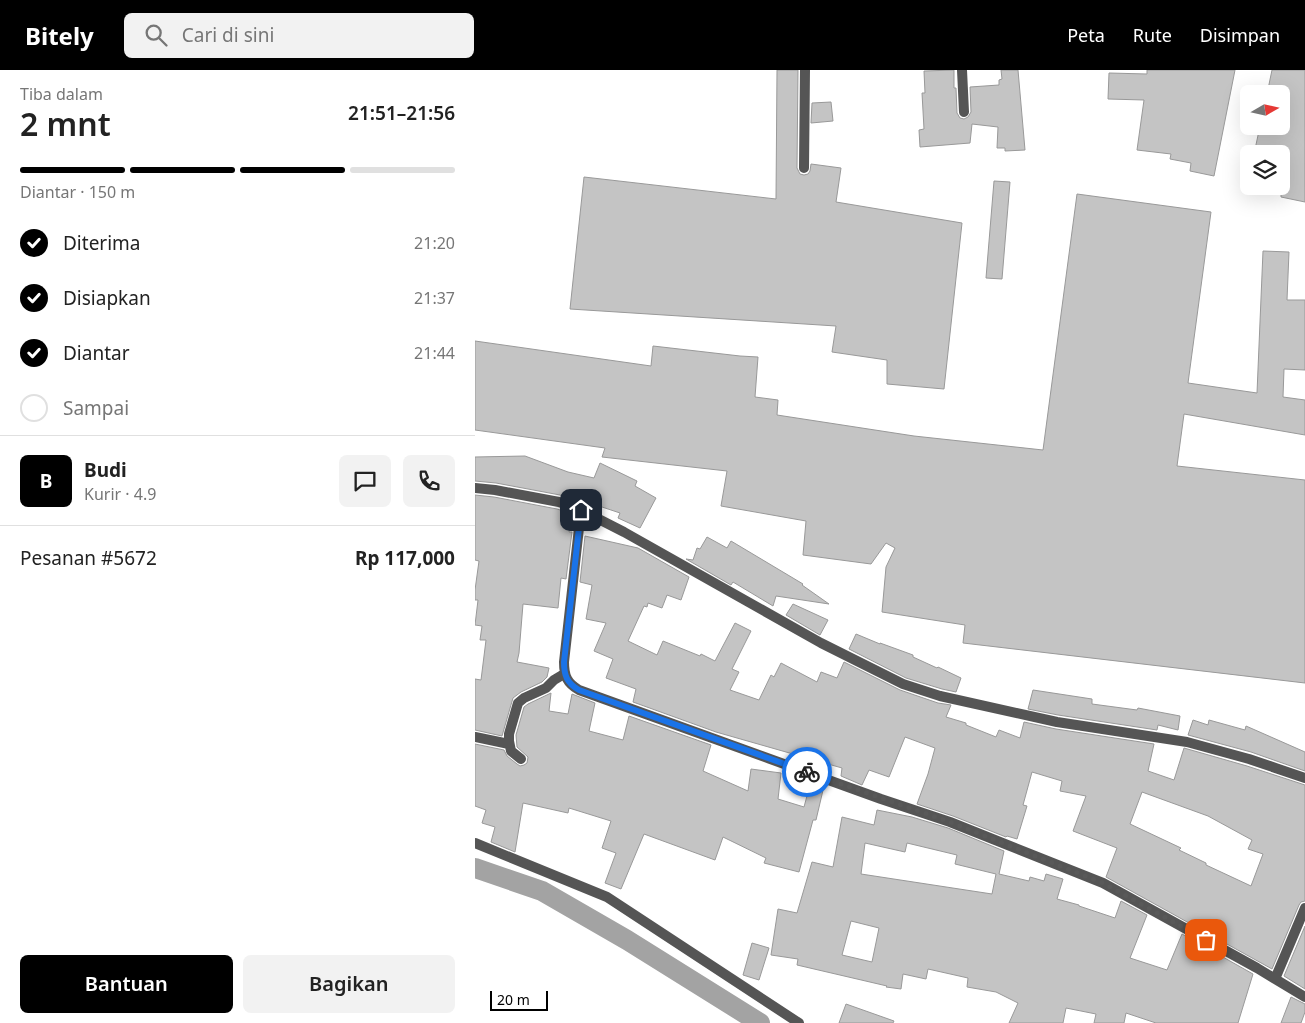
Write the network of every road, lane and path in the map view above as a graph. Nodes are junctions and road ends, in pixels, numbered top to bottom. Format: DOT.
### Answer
graph roads {
  1 [pos="805,70"];
  2 [pos="962,70"];
  3 [pos="964,112"];
  4 [pos="804,168"];
  5 [pos="475,488"];
  6 [pos="581,510"];
  7 [pos="565,674"];
  8 [pos="475,737"];
  9 [pos="509,744"];
  10 [pos="521,759"];
  11 [pos="1305,778"];
  12 [pos="475,843"];
  13 [pos="1305,908"];
  14 [pos="1275,979"];
  15 [pos="1305,997"];
  16 [pos="799,1023"];
  1 -- 4 [label="street"];
  2 -- 3 [label="street"];
  5 -- 6 [label="street"];
  6 -- 7 [label="street"];
  6 -- 11 [label="street"];
  7 -- 9 [label="street"];
  7 -- 14 [label="street"];
  8 -- 9 [label="street"];
  9 -- 10 [label="street"];
  12 -- 16 [label="street"];
  13 -- 14 [label="street"];
  14 -- 15 [label="street"];
}
